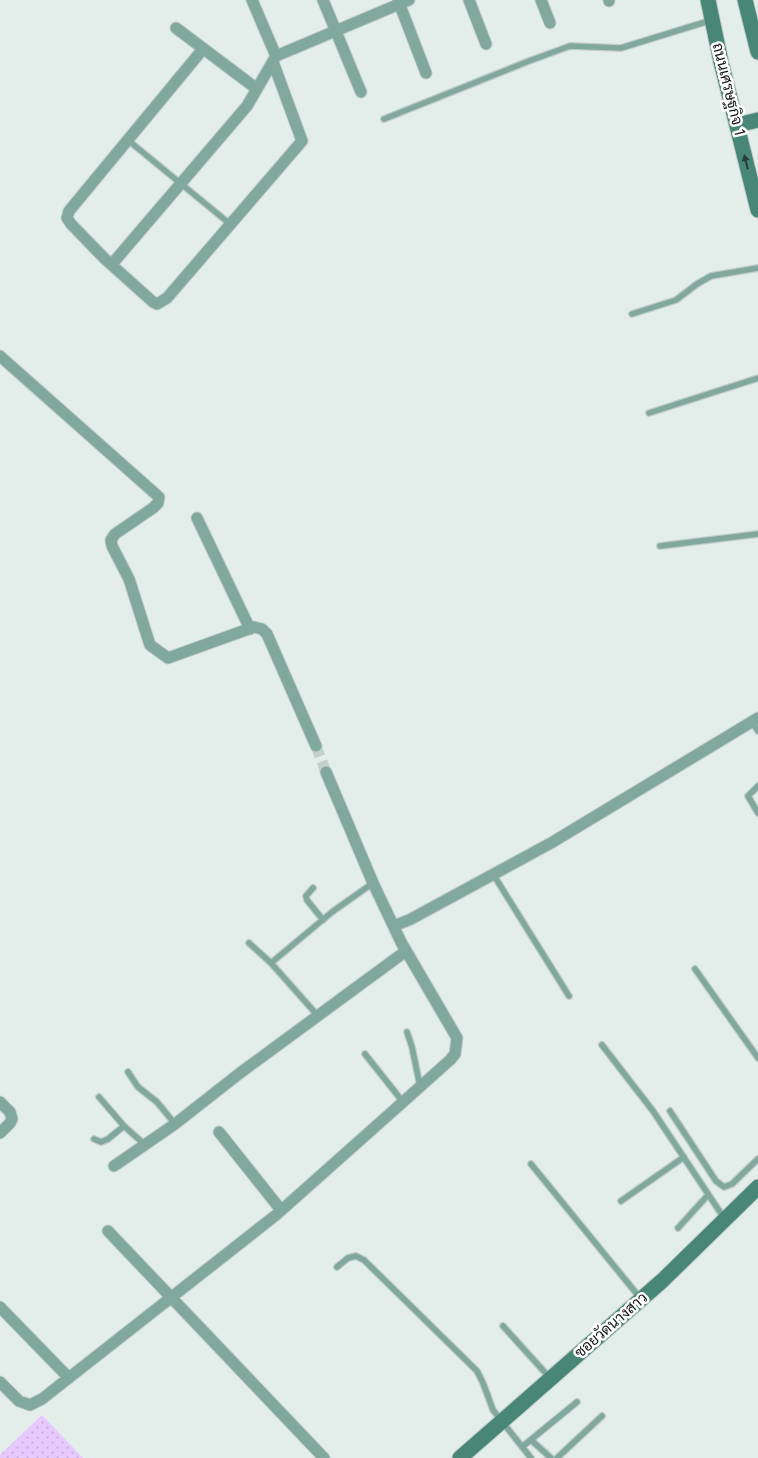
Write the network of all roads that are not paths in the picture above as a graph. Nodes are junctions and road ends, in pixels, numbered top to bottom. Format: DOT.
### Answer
graph roads {
  1 [pos="252,0"];
  2 [pos="324,0"];
  3 [pos="469,0"];
  4 [pos="541,0"];
  5 [pos="708,0"];
  6 [pos="745,0"];
  7 [pos="402,1"];
  8 [pos="712,20"];
  9 [pos="550,23"];
  10 [pos="176,28"];
  11 [pos="336,30"];
  12 [pos="486,44"];
  13 [pos="202,48"];
  14 [pos="758,52"];
  15 [pos="274,59"];
  16 [pos="426,73"];
  17 [pos="257,89"];
  18 [pos="361,92"];
  19 [pos="384,119"];
  20 [pos="758,120"];
  21 [pos="737,125"];
  22 [pos="129,141"];
  23 [pos="180,184"];
  24 [pos="758,210"];
  25 [pos="230,224"];
  26 [pos="112,264"];
  27 [pos="758,268"];
  28 [pos="632,314"];
  29 [pos="2,363"];
  30 [pos="758,378"];
  31 [pos="649,413"];
  32 [pos="197,518"];
  33 [pos="758,534"];
  34 [pos="660,546"];
  35 [pos="250,629"];
  36 [pos="756,723"];
  37 [pos="316,746"];
  38 [pos="326,772"];
  39 [pos="758,786"];
  40 [pos="758,813"];
  41 [pos="493,874"];
  42 [pos="373,883"];
  43 [pos="313,888"];
  44 [pos="323,920"];
  45 [pos="394,926"];
  46 [pos="249,943"];
  47 [pos="406,951"];
  48 [pos="271,963"];
  49 [pos="695,969"];
  50 [pos="570,996"];
  51 [pos="318,1016"];
  52 [pos="407,1032"];
  53 [pos="602,1045"];
  54 [pos="365,1054"];
  55 [pos="758,1058"];
  56 [pos="128,1072"];
  57 [pos="420,1088"];
  58 [pos="99,1097"];
  59 [pos="0,1102"];
  60 [pos="403,1102"];
  61 [pos="670,1111"];
  62 [pos="175,1124"];
  63 [pos="124,1126"];
  64 [pos="219,1132"];
  65 [pos="0,1133"];
  66 [pos="94,1139"];
  67 [pos="144,1144"];
  68 [pos="684,1157"];
  69 [pos="758,1159"];
  70 [pos="531,1164"];
  71 [pos="114,1166"];
  72 [pos="758,1187"];
  73 [pos="708,1195"];
  74 [pos="621,1201"];
  75 [pos="281,1210"];
  76 [pos="725,1220"];
  77 [pos="678,1228"];
  78 [pos="108,1231"];
  79 [pos="337,1267"];
  80 [pos="171,1298"];
  81 [pos="641,1299"];
  82 [pos="0,1307"];
  83 [pos="503,1326"];
  84 [pos="69,1378"];
  85 [pos="550,1378"];
  86 [pos="0,1382"];
  87 [pos="577,1402"];
  88 [pos="602,1416"];
  89 [pos="502,1421"];
  90 [pos="531,1440"];
  91 [pos="522,1447"];
  92 [pos="324,1458"];
  93 [pos="460,1458"];
  94 [pos="531,1458"];
  95 [pos="551,1458"];
  96 [pos="557,1458"];
  1 -- 15 [label="street"];
  2 -- 11 [label="street"];
  3 -- 12 [label="street"];
  4 -- 9 [label="street"];
  5 -- 8 [label="street, ถนนเศรษฐกิจ 1"];
  6 -- 14 [label="street"];
  7 -- 11 [label="street"];
  7 -- 16 [label="street"];
  8 -- 19 [label="lane"];
  8 -- 21 [label="street, ถนนเศรษฐกิจ 1"];
  10 -- 13 [label="street"];
  11 -- 15 [label="street"];
  11 -- 18 [label="street"];
  13 -- 17 [label="street"];
  13 -- 22 [label="street"];
  15 -- 17 [label="street"];
  15 -- 25 [label="street"];
  17 -- 23 [label="street"];
  20 -- 21 [label="street"];
  24 -- 21 [label="street, ถนนเศรษฐกิจ 1, one-way"];
  22 -- 23 [label="lane"];
  22 -- 26 [label="street"];
  23 -- 25 [label="lane"];
  23 -- 26 [label="street"];
  25 -- 26 [label="street"];
  27 -- 28 [label="lane"];
  29 -- 35 [label="street"];
  30 -- 31 [label="lane"];
  32 -- 35 [label="street"];
  33 -- 34 [label="lane"];
  35 -- 37 [label="street"];
  36 -- 41 [label="street"];
  38 -- 42 [label="street"];
  39 -- 40 [label="lane"];
  41 -- 45 [label="street"];
  41 -- 50 [label="lane"];
  42 -- 44 [label="lane"];
  42 -- 45 [label="street"];
  43 -- 44 [label="lane"];
  44 -- 48 [label="lane"];
  45 -- 47 [label="street"];
  46 -- 48 [label="lane"];
  47 -- 51 [label="street"];
  47 -- 57 [label="street"];
  48 -- 51 [label="lane"];
  49 -- 55 [label="lane"];
  51 -- 62 [label="street"];
  52 -- 57 [label="lane"];
  53 -- 68 [label="lane"];
  54 -- 60 [label="lane"];
  56 -- 62 [label="lane"];
  57 -- 60 [label="street"];
  58 -- 63 [label="lane"];
  59 -- 65 [label="street"];
  60 -- 75 [label="street"];
  61 -- 69 [label="lane"];
  62 -- 67 [label="street"];
  63 -- 66 [label="lane"];
  63 -- 67 [label="lane"];
  64 -- 75 [label="street"];
  67 -- 71 [label="street"];
  68 -- 73 [label="lane"];
  68 -- 74 [label="lane"];
  70 -- 81 [label="lane"];
  72 -- 76 [label="street, ซอยวัดนางสาว"];
  73 -- 76 [label="lane"];
  73 -- 77 [label="lane"];
  75 -- 80 [label="street"];
  76 -- 81 [label="street, ซอยวัดนางสาว"];
  78 -- 80 [label="street"];
  79 -- 89 [label="lane"];
  80 -- 84 [label="street"];
  80 -- 92 [label="street"];
  81 -- 85 [label="street, ซอยวัดนางสาว"];
  82 -- 84 [label="street"];
  83 -- 85 [label="lane"];
  84 -- 86 [label="street"];
  85 -- 89 [label="street, ซอยวัดนางสาว"];
  87 -- 90 [label="lane"];
  88 -- 96 [label="lane"];
  89 -- 91 [label="lane"];
  89 -- 93 [label="street, ซอยวัดนางสาว"];
  90 -- 91 [label="lane"];
  90 -- 95 [label="lane"];
  91 -- 94 [label="lane"];
}
